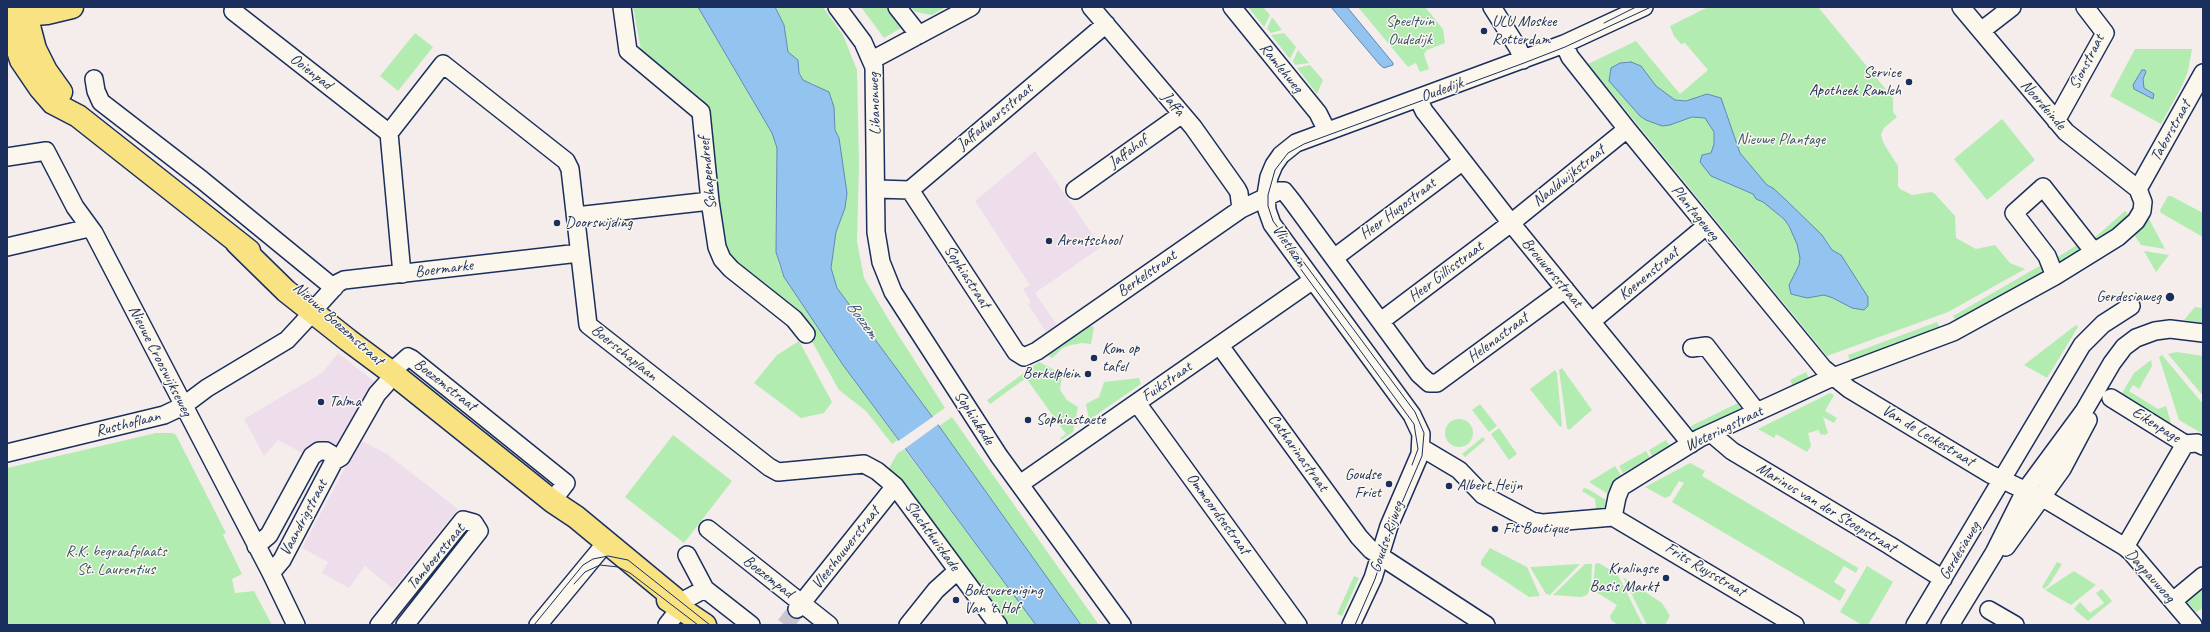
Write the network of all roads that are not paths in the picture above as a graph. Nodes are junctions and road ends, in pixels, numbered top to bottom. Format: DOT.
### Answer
graph roads {
  1 [pos="72,7"];
  2 [pos="622,7"];
  3 [pos="837,7"];
  4 [pos="897,7"];
  5 [pos="970,7"];
  6 [pos="1091,7"];
  7 [pos="1232,7"];
  8 [pos="1492,7"];
  9 [pos="1644,7"];
  10 [pos="1961,7"];
  11 [pos="2012,7"];
  12 [pos="2085,7"];
  13 [pos="233,11"];
  14 [pos="14,14"];
  15 [pos="1614,14"];
  16 [pos="1106,24"];
  17 [pos="1981,31"];
  18 [pos="919,35"];
  19 [pos="1564,44"];
  20 [pos="872,60"];
  21 [pos="1523,60"];
  22 [pos="2203,73"];
  23 [pos="94,79"];
  24 [pos="1418,98"];
  25 [pos="1182,114"];
  26 [pos="2056,121"];
  27 [pos="1627,129"];
  28 [pos="1327,131"];
  29 [pos="389,133"];
  30 [pos="7,157"];
  31 [pos="1463,161"];
  32 [pos="877,189"];
  33 [pos="2138,189"];
  34 [pos="910,190"];
  35 [pos="1075,190"];
  36 [pos="1272,193"];
  37 [pos="710,201"];
  38 [pos="1241,209"];
  39 [pos="576,216"];
  40 [pos="1511,223"];
  41 [pos="1706,226"];
  42 [pos="88,228"];
  43 [pos="7,247"];
  44 [pos="2094,252"];
  45 [pos="579,253"];
  46 [pos="1334,258"];
  47 [pos="402,274"];
  48 [pos="2055,276"];
  49 [pos="1313,280"];
  50 [pos="334,288"];
  51 [pos="1565,289"];
  52 [pos="2131,306"];
  53 [pos="316,308"];
  54 [pos="1381,321"];
  55 [pos="1592,321"];
  56 [pos="2203,333"];
  57 [pos="806,334"];
  58 [pos="2203,341"];
  59 [pos="1220,346"];
  60 [pos="1692,348"];
  61 [pos="1030,354"];
  62 [pos="1833,377"];
  63 [pos="389,378"];
  64 [pos="1429,383"];
  65 [pos="2118,402"];
  66 [pos="1137,403"];
  67 [pos="183,406"];
  68 [pos="1757,412"];
  69 [pos="1712,434"];
  70 [pos="1691,444"];
  71 [pos="2185,444"];
  72 [pos="2203,446"];
  73 [pos="1422,448"];
  74 [pos="7,453"];
  75 [pos="334,461"];
  76 [pos="877,471"];
  77 [pos="2003,480"];
  78 [pos="1020,484"];
  79 [pos="895,486"];
  80 [pos="2032,495"];
  81 [pos="1614,517"];
  82 [pos="708,529"];
  83 [pos="256,546"];
  84 [pos="604,546"];
  85 [pos="2126,547"];
  86 [pos="687,555"];
  87 [pos="1379,557"];
  88 [pos="957,571"];
  89 [pos="270,573"];
  90 [pos="2203,576"];
  91 [pos="1943,579"];
  92 [pos="705,589"];
  93 [pos="2173,601"];
  94 [pos="800,606"];
  95 [pos="681,607"];
  96 [pos="1989,610"];
  97 [pos="296,625"];
  98 [pos="379,625"];
  99 [pos="405,625"];
  100 [pos="538,625"];
  101 [pos="667,625"];
  102 [pos="705,625"];
  103 [pos="751,625"];
  104 [pos="829,625"];
  105 [pos="908,625"];
  106 [pos="998,625"];
  107 [pos="1122,625"];
  108 [pos="1298,625"];
  109 [pos="1351,625"];
  110 [pos="1486,625"];
  111 [pos="1795,625"];
  112 [pos="1915,625"];
  113 [pos="1950,625"];
  114 [pos="1957,625"];
  115 [pos="2015,625"];
  116 [pos="2193,625"];
  1 -- 14 [label="main road"];
  2 -- 37 [label="street, Schapendreef"];
  3 -- 20 [label="street"];
  4 -- 18 [label="street"];
  5 -- 18 [label="street, Libanonweg"];
  6 -- 16 [label="street, Jaffa"];
  7 -- 28 [label="street, Ramlehweg"];
  8 -- 21 [label="street"];
  9 -- 15 [label="street, Oudedijk"];
  10 -- 17 [label="street, Noordeinde"];
  11 -- 17 [label="street"];
  12 -- 26 [label="street, Sionstraat"];
  13 -- 29 [label="street, Ooienpad"];
  14 -- 53 [label="main road, Nieuwe Boezemstraat"];
  15 -- 19 [label="street, Oudedijk"];
  16 -- 25 [label="street, Jaffa"];
  16 -- 34 [label="street, Jaffadwarsstraat"];
  17 -- 26 [label="street, Noordeinde"];
  18 -- 20 [label="street, Libanonweg"];
  19 -- 21 [label="street, Oudedijk"];
  19 -- 27 [label="street, Plantageweg"];
  20 -- 32 [label="street, Libanonweg"];
  21 -- 24 [label="street, Oudedijk"];
  22 -- 33 [label="street, Taborstraat"];
  23 -- 50 [label="street, Nieuwe Boezemstraat"];
  24 -- 28 [label="street, Oudedijk"];
  24 -- 31 [label="street, Brouwersstraat"];
  25 -- 35 [label="street, Jaffahof"];
  25 -- 38 [label="street, Jaffa"];
  26 -- 33 [label="street, Noordeinde"];
  27 -- 40 [label="street, Naaldwijkstraat"];
  27 -- 41 [label="street, Plantageweg"];
  28 -- 36 [label="street, Oudedijk"];
  29 -- 39 [label="street, Boerschaplaan"];
  29 -- 47 [label="street"];
  30 -- 42 [label="street, Nieuwe Crooswijkseweg"];
  31 -- 40 [label="street, Brouwersstraat"];
  31 -- 46 [label="street, Heer Hugostraat"];
  32 -- 34 [label="street"];
  32 -- 78 [label="street, Sophiakade"];
  33 -- 44 [label="street, Weteringstraat"];
  34 -- 61 [label="street, Sophiastraat"];
  36 -- 38 [label="street, Berkelstraat"];
  36 -- 46 [label="street, Vlietlaan"];
  36 -- 49 [label="street, Vlietlaan"];
  37 -- 39 [label="street"];
  37 -- 57 [label="street, Schapendreef"];
  38 -- 61 [label="street, Berkelstraat"];
  39 -- 45 [label="street, Boerschaplaan"];
  40 -- 51 [label="street, Brouwersstraat"];
  40 -- 54 [label="street, Heer Gillisstraat"];
  41 -- 55 [label="street, Koenenstraat"];
  41 -- 62 [label="street, Plantageweg"];
  42 -- 43 [label="street"];
  42 -- 67 [label="street, Nieuwe Crooswijkseweg"];
  44 -- 48 [label="street, Weteringstraat"];
  44 -- 48 [label="street"];
  45 -- 47 [label="street, Boermarke"];
  45 -- 76 [label="street, Boerschaplaan"];
  46 -- 54 [label="street, Vlietlaan"];
  47 -- 50 [label="street, Boermarke"];
  48 -- 62 [label="street, Weteringstraat"];
  49 -- 59 [label="street, Fuikstraat"];
  49 -- 73 [label="street, Vlietlaan"];
  50 -- 53 [label="street, Boermarke"];
  51 -- 55 [label="street, Brouwersstraat"];
  51 -- 64 [label="street, Helenastraat"];
  52 -- 77 [label="street, Gerdesiaweg"];
  53 -- 63 [label="main road, Nieuwe Boezemstraat"];
  53 -- 67 [label="street, Rusthoflaan"];
  54 -- 64 [label="street, Vlietlaan"];
  55 -- 70 [label="street, Brouwersstraat"];
  56 -- 80 [label="street, Gerdesiaweg"];
  58 -- 80 [label="street, Gerdesiaweg"];
  59 -- 66 [label="street, Fuikstraat"];
  59 -- 87 [label="street, Catharinastraat"];
  60 -- 68 [label="street"];
  62 -- 68 [label="street, Weteringstraat"];
  62 -- 77 [label="street, Van de Leckestraat"];
  63 -- 75 [label="street, Vaandrigstraat"];
  63 -- 84 [label="main road, Boezemstraat"];
  65 -- 71 [label="street, Eikenpage"];
  66 -- 78 [label="street, Fuikstraat"];
  66 -- 108 [label="street, Ommoordsestraat"];
  67 -- 74 [label="street, Rusthoflaan"];
  67 -- 83 [label="street, Nieuwe Crooswijkseweg"];
  68 -- 69 [label="street, Weteringstraat"];
  69 -- 70 [label="street, Weteringstraat"];
  69 -- 91 [label="street, Marinus van der Stoepstraat"];
  70 -- 81 [label="street, Weteringstraat"];
  71 -- 72 [label="street, Eikenpage"];
  71 -- 85 [label="street"];
  73 -- 81 [label="street"];
  73 -- 87 [label="street, Goudse Rijweg"];
  75 -- 83 [label="street, Vaandrigstraat"];
  75 -- 89 [label="street, Vaandrigstraat"];
  76 -- 79 [label="street, Slachthuiskade"];
  77 -- 80 [label="street, Van de Leckestraat"];
  77 -- 91 [label="street, Gerdesiaweg"];
  78 -- 107 [label="street, Sophiakade"];
  79 -- 88 [label="street, Slachthuiskade"];
  79 -- 94 [label="street, Vleeshouwerstraat"];
  80 -- 85 [label="street, Dagpauwoog"];
  80 -- 113 [label="street, Gerdesiaweg"];
  80 -- 114 [label="street, Gerdesiaweg"];
  81 -- 111 [label="street, Frits Ruysstraat"];
  82 -- 94 [label="street, Boezempad"];
  83 -- 89 [label="street, Nieuwe Crooswijkseweg"];
  84 -- 95 [label="main road, Boezemstraat"];
  84 -- 100 [label="street"];
  85 -- 93 [label="street, Dagpauwoog"];
  86 -- 92 [label="street"];
  87 -- 109 [label="street, Goudse Rijweg"];
  87 -- 110 [label="street, Catharinastraat"];
  88 -- 105 [label="street"];
  88 -- 106 [label="street, Slachthuiskade"];
  89 -- 97 [label="street, Nieuwe Crooswijkseweg"];
  90 -- 93 [label="street"];
  91 -- 112 [label="street, Gerdesiaweg"];
  92 -- 95 [label="street"];
  92 -- 103 [label="street"];
  93 -- 116 [label="street, Dagpauwoog"];
  94 -- 104 [label="street, Boezempad"];
  95 -- 101 [label="street"];
  95 -- 102 [label="main road, Boezemstraat"];
  96 -- 115 [label="street"];
  98 -- 99 [label="street, Tamboerstraat"];
}
